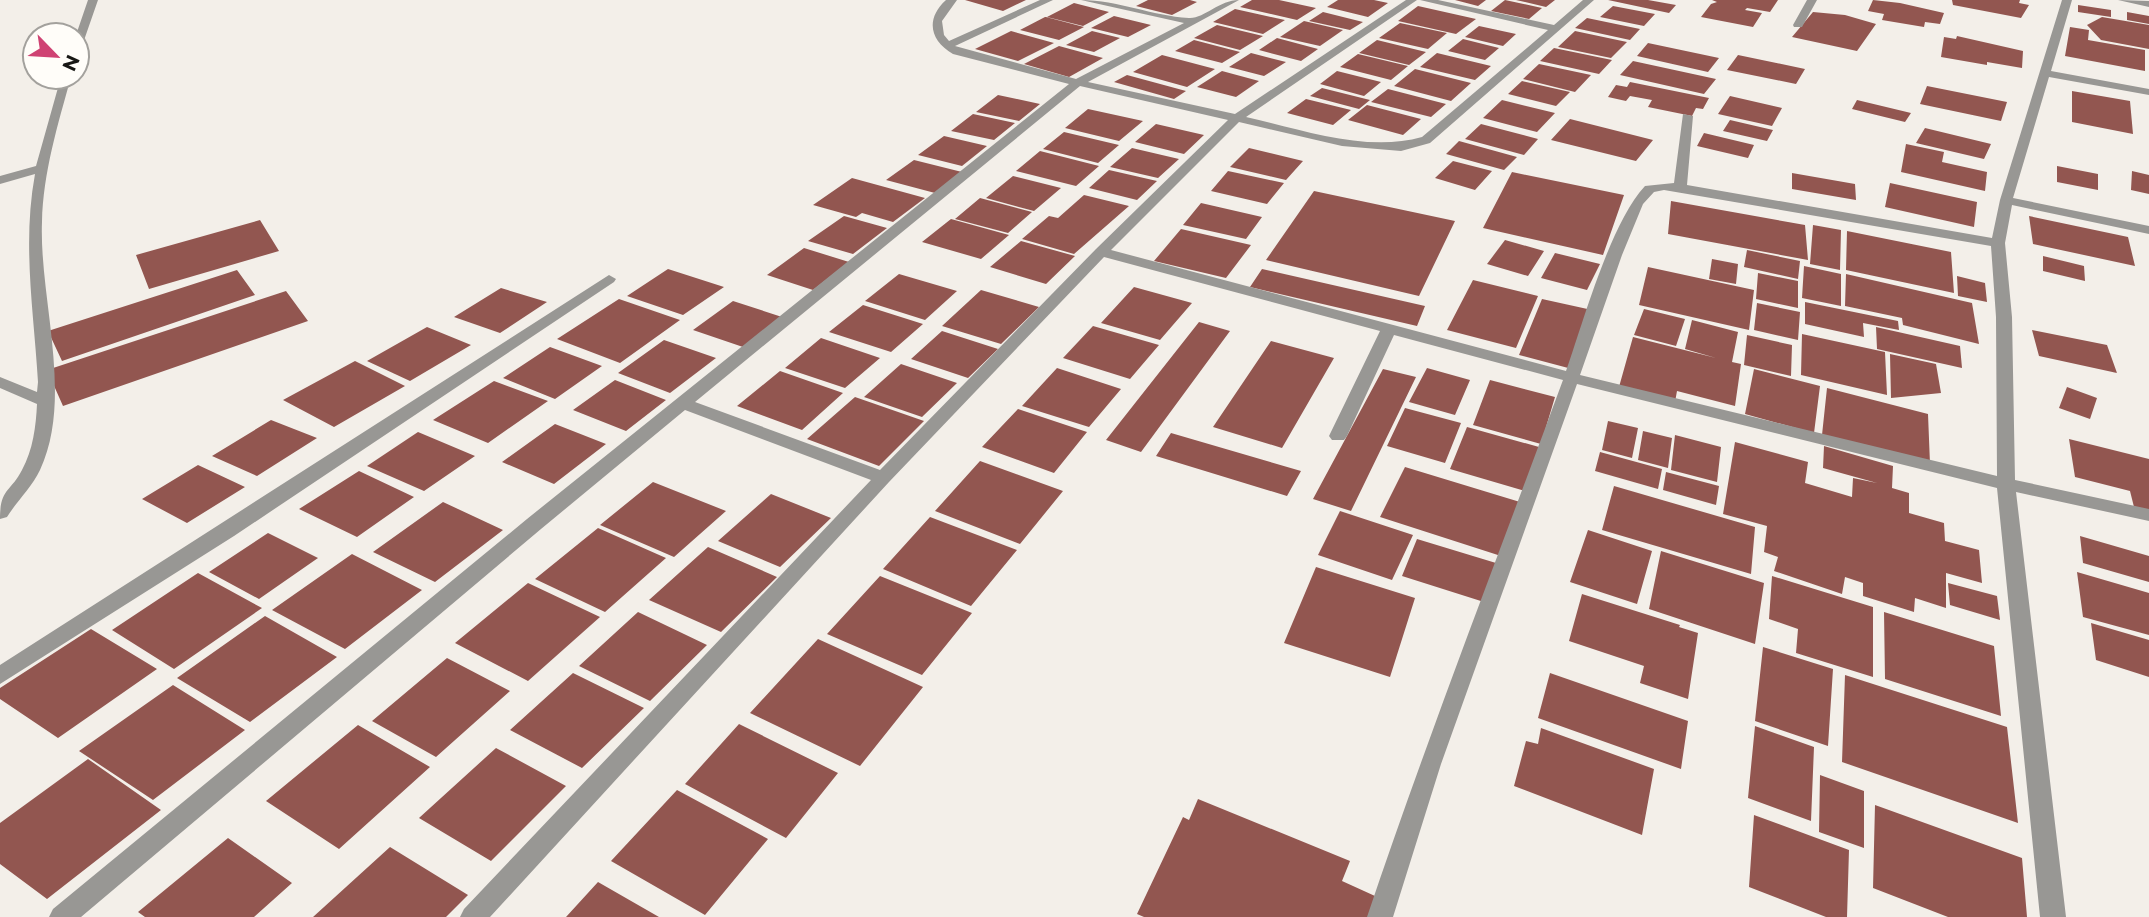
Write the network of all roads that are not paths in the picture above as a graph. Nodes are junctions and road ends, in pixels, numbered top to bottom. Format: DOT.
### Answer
graph roads {
  1 [pos="93,0"];
  2 [pos="952,0"];
  3 [pos="1048,0"];
  4 [pos="1086,0"];
  5 [pos="1234,0"];
  6 [pos="1412,0"];
  7 [pos="1425,0"];
  8 [pos="1589,0"];
  9 [pos="1812,0"];
  10 [pos="2067,0"];
  11 [pos="2123,0"];
  12 [pos="2149,4"];
  13 [pos="86,21"];
  14 [pos="1195,22"];
  15 [pos="1798,25"];
  16 [pos="1557,29"];
  17 [pos="947,46"];
  18 [pos="2045,73"];
  19 [pos="1077,83"];
  20 [pos="62,91"];
  21 [pos="2149,92"];
  22 [pos="1687,116"];
  23 [pos="1237,118"];
  24 [pos="43,168"];
  25 [pos="0,180"];
  26 [pos="1680,187"];
  27 [pos="2006,200"];
  28 [pos="2149,230"];
  29 [pos="1998,243"];
  30 [pos="1101,252"];
  31 [pos="609,279"];
  32 [pos="1389,330"];
  33 [pos="1571,378"];
  34 [pos="0,382"];
  35 [pos="45,401"];
  36 [pos="682,403"];
  37 [pos="1338,436"];
  38 [pos="883,478"];
  39 [pos="2006,484"];
  40 [pos="0,513"];
  41 [pos="2149,515"];
  42 [pos="0,676"];
  43 [pos="62,917"];
  44 [pos="472,917"];
  45 [pos="1380,917"];
  46 [pos="2053,917"];
  1 -- 13 [label="street"];
  2 -- 17 [label="street"];
  3 -- 17 [label="street"];
  4 -- 14 [label="street"];
  5 -- 14 [label="street"];
  6 -- 23 [label="street"];
  7 -- 16 [label="street"];
  8 -- 16 [label="street"];
  9 -- 15 [label="street"];
  10 -- 18 [label="street"];
  11 -- 12 [label="street"];
  14 -- 19 [label="street"];
  16 -- 23 [label="street"];
  17 -- 19 [label="street"];
  18 -- 21 [label="street"];
  18 -- 27 [label="street"];
  19 -- 23 [label="street"];
  19 -- 36 [label="street"];
  20 -- 24 [label="street"];
  22 -- 26 [label="street"];
  23 -- 30 [label="street"];
  24 -- 25 [label="street"];
  24 -- 35 [label="street"];
  26 -- 29 [label="street"];
  26 -- 33 [label="street"];
  27 -- 28 [label="street"];
  27 -- 29 [label="street"];
  29 -- 39 [label="street"];
  30 -- 32 [label="street"];
  30 -- 38 [label="street"];
  31 -- 42 [label="street"];
  32 -- 33 [label="street"];
  32 -- 37 [label="street"];
  33 -- 39 [label="street"];
  33 -- 45 [label="street"];
  34 -- 35 [label="street"];
  35 -- 40 [label="street"];
  36 -- 38 [label="street"];
  36 -- 43 [label="street"];
  38 -- 44 [label="street"];
  39 -- 41 [label="street"];
  39 -- 46 [label="street"];
}
